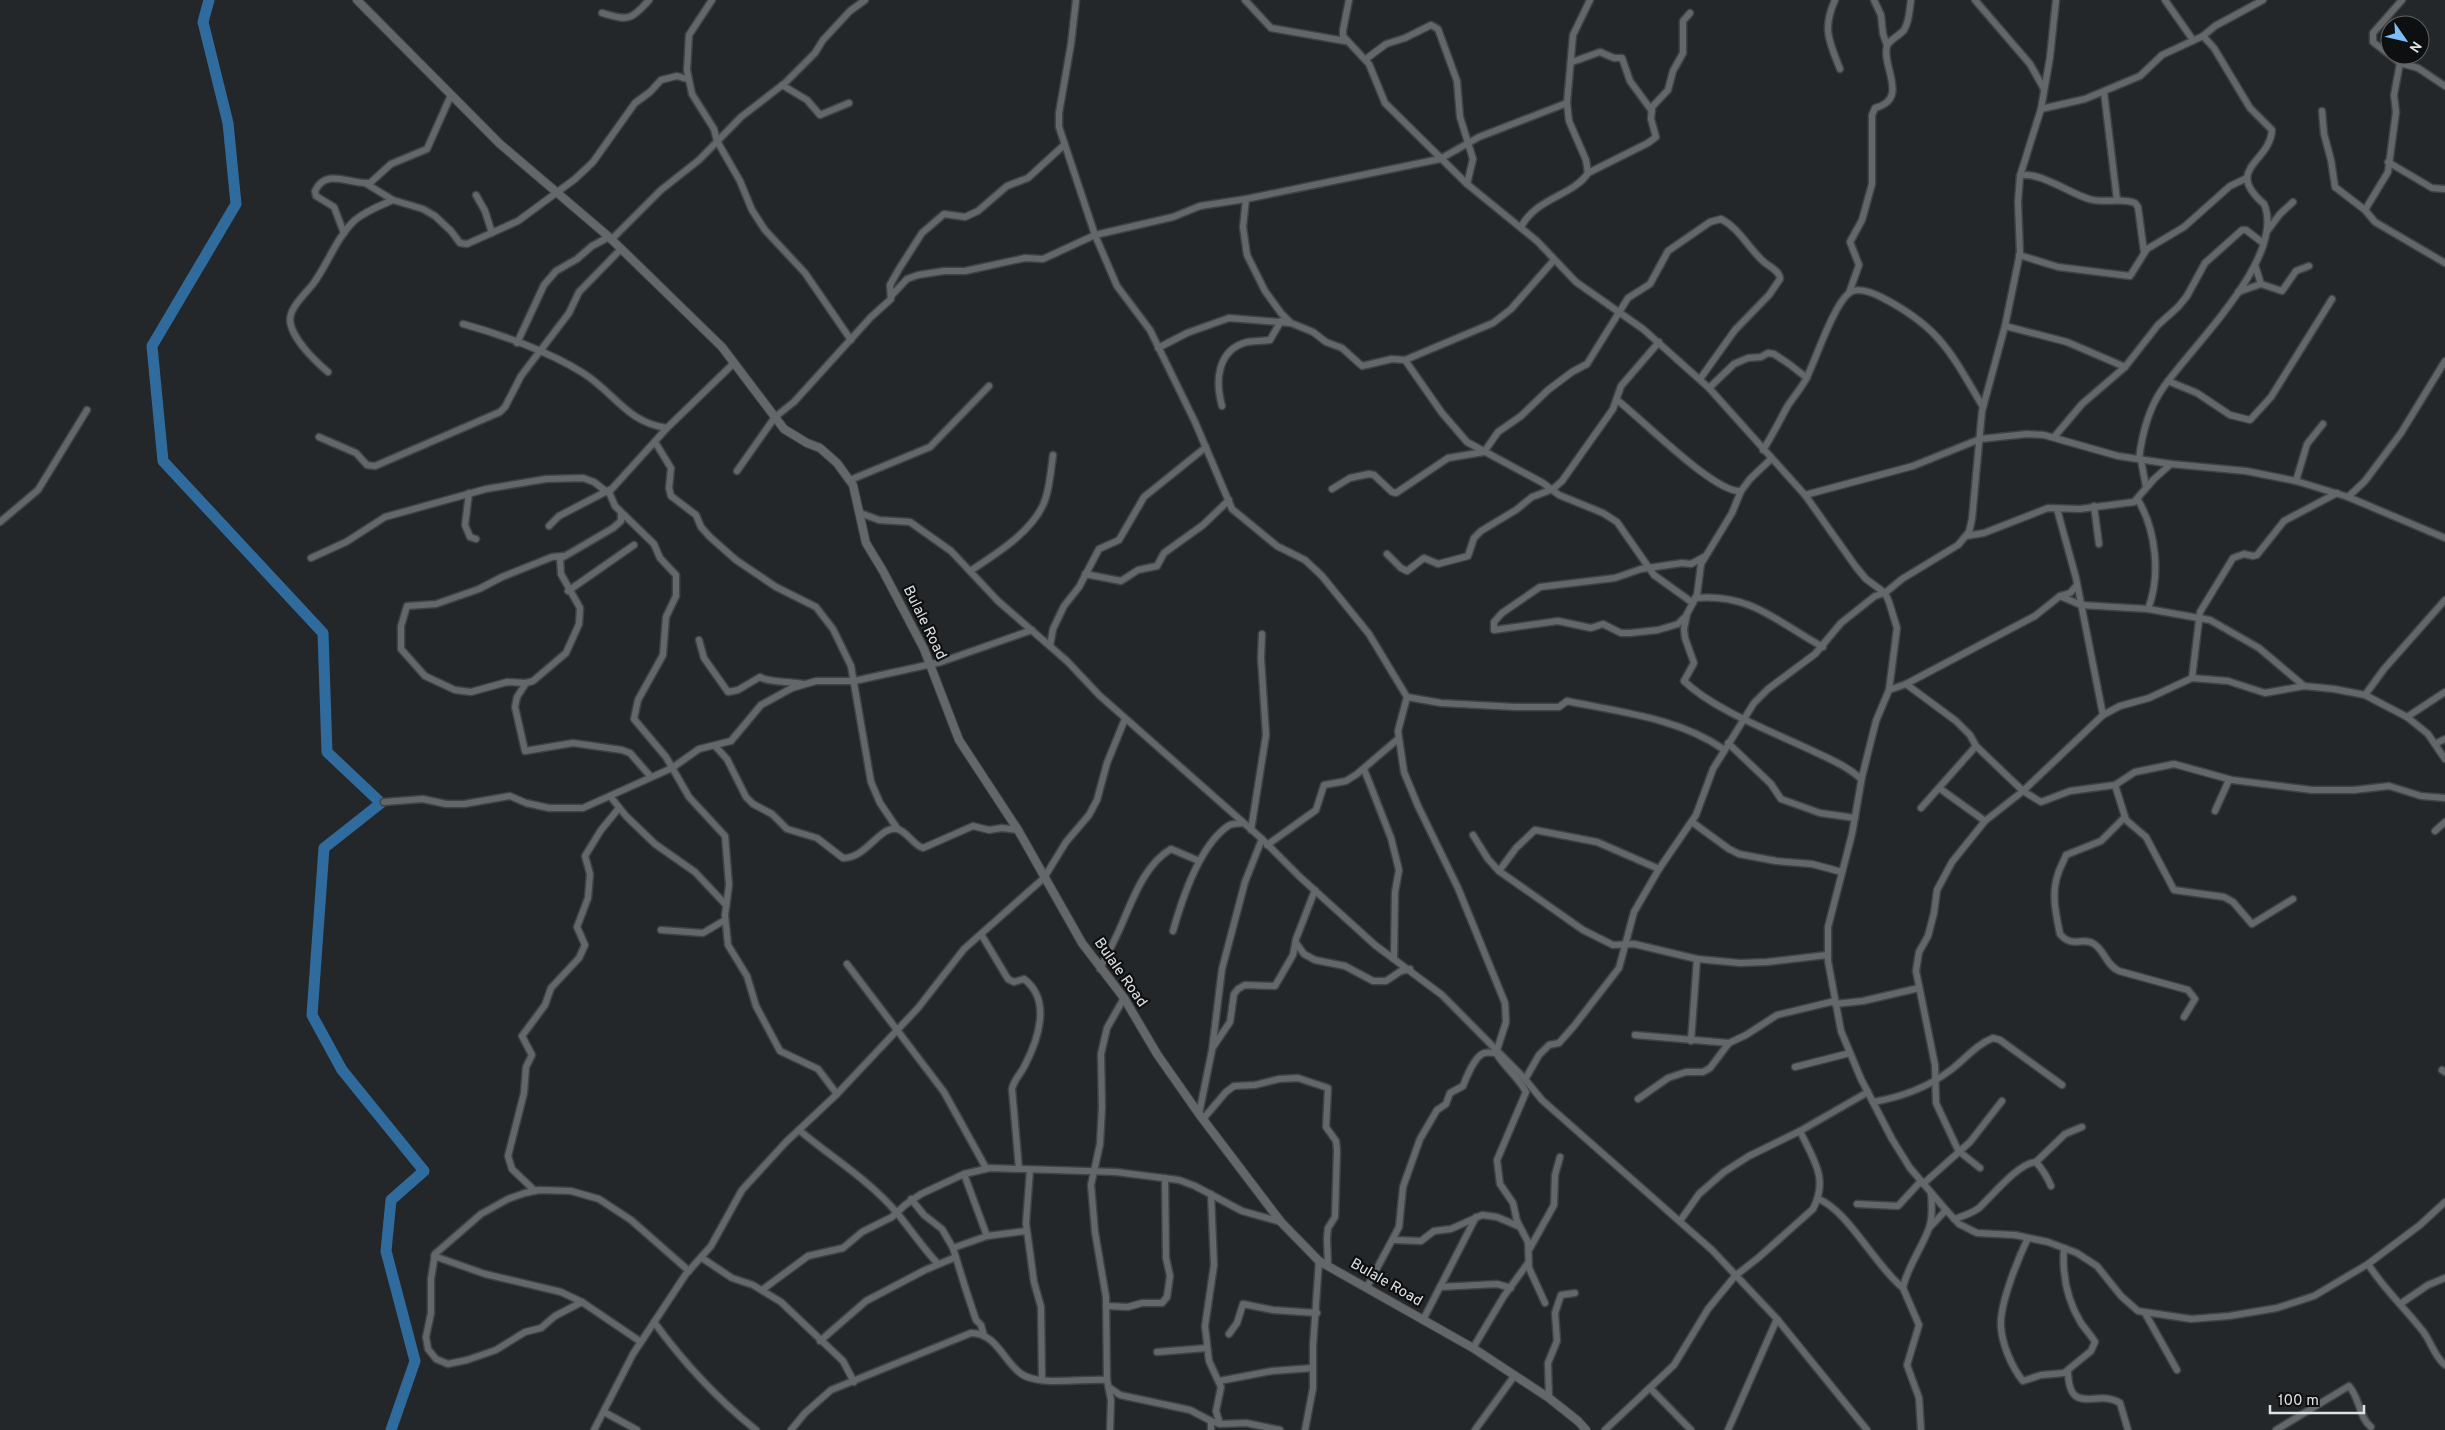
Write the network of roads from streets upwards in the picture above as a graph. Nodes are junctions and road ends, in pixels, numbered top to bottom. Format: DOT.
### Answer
graph roads {
  1 [pos="357,0"];
  2 [pos="649,0"];
  3 [pos="712,0"];
  4 [pos="865,0"];
  5 [pos="1076,0"];
  6 [pos="1245,0"];
  7 [pos="1350,0"];
  8 [pos="1590,0"];
  9 [pos="1835,0"];
  10 [pos="1874,0"];
  11 [pos="1911,0"];
  12 [pos="1974,0"];
  13 [pos="2056,0"];
  14 [pos="2166,0"];
  15 [pos="2262,0"];
  16 [pos="2402,0"];
  17 [pos="1690,12"];
  18 [pos="602,13"];
  19 [pos="2388,15"];
  20 [pos="2380,24"];
  21 [pos="2203,36"];
  22 [pos="2193,40"];
  23 [pos="1346,41"];
  24 [pos="1888,45"];
  25 [pos="2380,49"];
  26 [pos="1366,59"];
  27 [pos="1572,62"];
  28 [pos="2400,65"];
  29 [pos="2408,65"];
  30 [pos="1840,69"];
  31 [pos="2399,75"];
  32 [pos="687,79"];
  33 [pos="782,85"];
  34 [pos="2445,86"];
  35 [pos="2044,89"];
  36 [pos="2104,92"];
  37 [pos="451,94"];
  38 [pos="849,103"];
  39 [pos="1567,103"];
  40 [pos="2041,109"];
  41 [pos="1652,111"];
  42 [pos="2322,111"];
  43 [pos="717,141"];
  44 [pos="1467,144"];
  45 [pos="1064,145"];
  46 [pos="1440,159"];
  47 [pos="2388,162"];
  48 [pos="1588,173"];
  49 [pos="2020,176"];
  50 [pos="2248,178"];
  51 [pos="365,183"];
  52 [pos="1467,184"];
  53 [pos="2445,189"];
  54 [pos="557,192"];
  55 [pos="476,195"];
  56 [pos="1246,199"];
  57 [pos="392,200"];
  58 [pos="2117,200"];
  59 [pos="2293,202"];
  60 [pos="2365,210"];
  61 [pos="1521,227"];
  62 [pos="344,233"];
  63 [pos="492,233"];
  64 [pos="2266,233"];
  65 [pos="1095,235"];
  66 [pos="610,239"];
  67 [pos="2263,243"];
  68 [pos="620,250"];
  69 [pos="2144,252"];
  70 [pos="2019,255"];
  71 [pos="1554,260"];
  72 [pos="2445,263"];
  73 [pos="2255,265"];
  74 [pos="2309,266"];
  75 [pos="2261,284"];
  76 [pos="2238,292"];
  77 [pos="1849,293"];
  78 [pos="892,295"];
  79 [pos="2332,300"];
  80 [pos="1619,312"];
  81 [pos="1281,322"];
  82 [pos="1291,323"];
  83 [pos="463,324"];
  84 [pos="2005,326"];
  85 [pos="852,340"];
  86 [pos="1659,342"];
  87 [pos="517,343"];
  88 [pos="1158,348"];
  89 [pos="539,352"];
  90 [pos="1405,360"];
  91 [pos="2445,361"];
  92 [pos="734,362"];
  93 [pos="2125,367"];
  94 [pos="328,372"];
  95 [pos="1806,378"];
  96 [pos="1700,379"];
  97 [pos="2168,381"];
  98 [pos="989,386"];
  99 [pos="1709,388"];
  100 [pos="1617,400"];
  101 [pos="1222,406"];
  102 [pos="1982,407"];
  103 [pos="87,410"];
  104 [pos="775,417"];
  105 [pos="2323,424"];
  106 [pos="667,428"];
  107 [pos="2055,436"];
  108 [pos="319,437"];
  109 [pos="1980,439"];
  110 [pos="655,442"];
  111 [pos="1206,447"];
  112 [pos="1763,450"];
  113 [pos="1484,452"];
  114 [pos="1053,455"];
  115 [pos="1771,459"];
  116 [pos="2140,460"];
  117 [pos="2171,464"];
  118 [pos="737,471"];
  119 [pos="850,480"];
  120 [pos="2296,481"];
  121 [pos="2146,487"];
  122 [pos="1553,489"];
  123 [pos="1332,490"];
  124 [pos="608,491"];
  125 [pos="1741,491"];
  126 [pos="469,493"];
  127 [pos="2337,493"];
  128 [pos="1805,495"];
  129 [pos="2348,497"];
  130 [pos="1229,500"];
  131 [pos="2138,500"];
  132 [pos="2094,506"];
  133 [pos="2057,509"];
  134 [pos="621,512"];
  135 [pos="860,513"];
  136 [pos="0,522"];
  137 [pos="549,526"];
  138 [pos="1966,536"];
  139 [pos="2445,538"];
  140 [pos="476,539"];
  141 [pos="2099,544"];
  142 [pos="634,545"];
  143 [pos="1387,554"];
  144 [pos="563,556"];
  145 [pos="1704,557"];
  146 [pos="311,558"];
  147 [pos="1650,568"];
  148 [pos="970,571"];
  149 [pos="1086,574"];
  150 [pos="2078,585"];
  151 [pos="568,591"];
  152 [pos="1885,593"];
  153 [pos="2060,596"];
  154 [pos="1694,600"];
  155 [pos="2445,600"];
  156 [pos="2081,605"];
  157 [pos="2148,609"];
  158 [pos="1687,614"];
  159 [pos="2199,617"];
  160 [pos="1032,630"];
  161 [pos="1262,634"];
  162 [pos="699,640"];
  163 [pos="1050,646"];
  164 [pos="1823,647"];
  165 [pos="929,663"];
  166 [pos="2192,678"];
  167 [pos="854,681"];
  168 [pos="526,683"];
  169 [pos="804,684"];
  170 [pos="1906,684"];
  171 [pos="2304,686"];
  172 [pos="1889,690"];
  173 [pos="2445,692"];
  174 [pos="2365,695"];
  175 [pos="1407,697"];
  176 [pos="2103,715"];
  177 [pos="2407,717"];
  178 [pos="1744,718"];
  179 [pos="1125,719"];
  180 [pos="2445,739"];
  181 [pos="1398,740"];
  182 [pos="1728,742"];
  183 [pos="2435,744"];
  184 [pos="715,746"];
  185 [pos="1976,746"];
  186 [pos="1723,750"];
  187 [pos="2445,759"];
  188 [pos="672,768"];
  189 [pos="1364,769"];
  190 [pos="651,777"];
  191 [pos="1861,779"];
  192 [pos="2229,780"];
  193 [pos="2115,785"];
  194 [pos="1939,788"];
  195 [pos="2023,791"];
  196 [pos="610,796"];
  197 [pos="2445,798"];
  198 [pos="384,802"];
  199 [pos="619,808"];
  200 [pos="1921,808"];
  201 [pos="2215,810"];
  202 [pos="2125,817"];
  203 [pos="1854,818"];
  204 [pos="1985,821"];
  205 [pos="1692,822"];
  206 [pos="2445,822"];
  207 [pos="1243,823"];
  208 [pos="896,828"];
  209 [pos="1018,830"];
  210 [pos="1251,830"];
  211 [pos="2434,831"];
  212 [pos="1473,835"];
  213 [pos="1262,840"];
  214 [pos="1267,845"];
  215 [pos="1199,861"];
  216 [pos="1659,869"];
  217 [pos="1499,871"];
  218 [pos="1842,872"];
  219 [pos="1044,878"];
  220 [pos="1314,890"];
  221 [pos="2293,900"];
  222 [pos="726,906"];
  223 [pos="725,920"];
  224 [pos="661,930"];
  225 [pos="1172,931"];
  226 [pos="981,934"];
  227 [pos="1295,942"];
  228 [pos="1626,944"];
  229 [pos="1827,955"];
  230 [pos="1394,959"];
  231 [pos="1697,959"];
  232 [pos="847,964"];
  233 [pos="1100,969"];
  234 [pos="1410,969"];
  235 [pos="1919,988"];
  236 [pos="1124,998"];
  237 [pos="1835,1002"];
  238 [pos="2184,1017"];
  239 [pos="896,1030"];
  240 [pos="1634,1036"];
  241 [pos="1691,1041"];
  242 [pos="1729,1043"];
  243 [pos="1212,1050"];
  244 [pos="1496,1052"];
  245 [pos="1850,1053"];
  246 [pos="1795,1067"];
  247 [pos="1527,1076"];
  248 [pos="1935,1080"];
  249 [pos="2062,1084"];
  250 [pos="1868,1092"];
  251 [pos="838,1094"];
  252 [pos="1638,1099"];
  253 [pos="2002,1101"];
  254 [pos="1873,1102"];
  255 [pos="1201,1116"];
  256 [pos="2082,1127"];
  257 [pos="799,1130"];
  258 [pos="1800,1131"];
  259 [pos="1959,1152"];
  260 [pos="1560,1157"];
  261 [pos="2036,1162"];
  262 [pos="986,1168"];
  263 [pos="1980,1168"];
  264 [pos="1019,1169"];
  265 [pos="1030,1170"];
  266 [pos="1096,1171"];
  267 [pos="964,1174"];
  268 [pos="1164,1178"];
  269 [pos="1922,1182"];
  270 [pos="2051,1186"];
  271 [pos="535,1191"];
  272 [pos="1931,1193"];
  273 [pos="1212,1194"];
  274 [pos="911,1199"];
  275 [pos="1818,1199"];
  276 [pos="2445,1202"];
  277 [pos="1857,1204"];
  278 [pos="1946,1210"];
  279 [pos="896,1212"];
  280 [pos="1476,1216"];
  281 [pos="1954,1219"];
  282 [pos="1680,1221"];
  283 [pos="1281,1222"];
  284 [pos="1519,1227"];
  285 [pos="1929,1228"];
  286 [pos="1026,1231"];
  287 [pos="987,1236"];
  288 [pos="2028,1238"];
  289 [pos="1394,1240"];
  290 [pos="953,1248"];
  291 [pos="1530,1248"];
  292 [pos="2064,1248"];
  293 [pos="434,1256"];
  294 [pos="956,1257"];
  295 [pos="702,1258"];
  296 [pos="1319,1261"];
  297 [pos="1528,1263"];
  298 [pos="938,1264"];
  299 [pos="2368,1264"];
  300 [pos="1328,1266"];
  301 [pos="690,1271"];
  302 [pos="1736,1276"];
  303 [pos="2445,1278"];
  304 [pos="1440,1286"];
  305 [pos="1367,1287"];
  306 [pos="1511,1288"];
  307 [pos="1903,1288"];
  308 [pos="762,1290"];
  309 [pos="1575,1293"];
  310 [pos="582,1302"];
  311 [pos="1545,1303"];
  312 [pos="2400,1304"];
  313 [pos="1106,1306"];
  314 [pos="1317,1312"];
  315 [pos="2144,1313"];
  316 [pos="1776,1319"];
  317 [pos="1423,1320"];
  318 [pos="654,1322"];
  319 [pos="1229,1334"];
  320 [pos="984,1336"];
  321 [pos="820,1340"];
  322 [pos="641,1342"];
  323 [pos="1207,1348"];
  324 [pos="1472,1348"];
  325 [pos="1157,1352"];
  326 [pos="2445,1365"];
  327 [pos="1314,1368"];
  328 [pos="2176,1370"];
  329 [pos="2068,1371"];
  330 [pos="1515,1375"];
  331 [pos="1042,1380"];
  332 [pos="1107,1380"];
  333 [pos="1219,1381"];
  334 [pos="854,1382"];
  335 [pos="1110,1388"];
  336 [pos="1650,1388"];
  337 [pos="1549,1398"];
  338 [pos="604,1412"];
  339 [pos="1210,1421"];
  340 [pos="1220,1424"];
  341 [pos="2371,1428"];
  342 [pos="594,1430"];
  343 [pos="637,1430"];
  344 [pos="756,1430"];
  345 [pos="792,1430"];
  346 [pos="1110,1430"];
  347 [pos="1211,1430"];
  348 [pos="1280,1430"];
  349 [pos="1305,1430"];
  350 [pos="1475,1430"];
  351 [pos="1586,1430"];
  352 [pos="1605,1430"];
  353 [pos="1691,1430"];
  354 [pos="1728,1430"];
  355 [pos="1867,1430"];
  356 [pos="1921,1430"];
  357 [pos="2128,1430"];
  358 [pos="2276,1430"];
  1 -- 37 [label="street, Bulale Road"];
  2 -- 18 [label="street"];
  3 -- 32 [label="street"];
  4 -- 33 [label="street"];
  5 -- 45 [label="street"];
  6 -- 23 [label="street"];
  7 -- 23 [label="street"];
  8 -- 27 [label="street"];
  9 -- 30 [label="street"];
  10 -- 24 [label="street"];
  11 -- 24 [label="street"];
  12 -- 35 [label="street"];
  13 -- 35 [label="street"];
  14 -- 22 [label="street"];
  15 -- 21 [label="street"];
  16 -- 19 [label="street"];
  17 -- 41 [label="street"];
  20 -- 25 [label="street"];
  21 -- 22 [label="street"];
  21 -- 50 [label="street"];
  22 -- 36 [label="street"];
  23 -- 26 [label="street"];
  24 -- 77 [label="street"];
  26 -- 44 [label="street"];
  26 -- 46 [label="street"];
  27 -- 39 [label="street"];
  27 -- 41 [label="street"];
  28 -- 31 [label="street"];
  29 -- 31 [label="street"];
  29 -- 34 [label="street"];
  31 -- 47 [label="street"];
  32 -- 43 [label="street"];
  32 -- 54 [label="street"];
  33 -- 38 [label="street"];
  33 -- 43 [label="street"];
  35 -- 40 [label="street"];
  36 -- 40 [label="street"];
  36 -- 58 [label="street"];
  37 -- 51 [label="street"];
  37 -- 54 [label="street, Bulale Road"];
  39 -- 44 [label="street"];
  39 -- 48 [label="street"];
  40 -- 49 [label="street"];
  41 -- 48 [label="street"];
  42 -- 60 [label="street"];
  43 -- 66 [label="street"];
  43 -- 85 [label="street"];
  44 -- 46 [label="street"];
  44 -- 52 [label="street"];
  45 -- 65 [label="street"];
  45 -- 78 [label="street"];
  46 -- 52 [label="street"];
  46 -- 56 [label="street"];
  47 -- 53 [label="street"];
  47 -- 60 [label="street"];
  48 -- 61 [label="street"];
  49 -- 58 [label="street"];
  49 -- 70 [label="street"];
  50 -- 64 [label="street"];
  50 -- 69 [label="street"];
  51 -- 57 [label="street"];
  51 -- 62 [label="street"];
  52 -- 61 [label="street"];
  54 -- 63 [label="street"];
  54 -- 66 [label="street, Bulale Road"];
  55 -- 63 [label="street"];
  56 -- 65 [label="street"];
  56 -- 82 [label="street"];
  57 -- 62 [label="street"];
  57 -- 63 [label="street"];
  58 -- 69 [label="street"];
  59 -- 64 [label="street"];
  60 -- 72 [label="street"];
  61 -- 71 [label="street"];
  62 -- 94 [label="street"];
  64 -- 67 [label="street"];
  65 -- 78 [label="street"];
  65 -- 88 [label="street"];
  66 -- 68 [label="street, Bulale Road"];
  66 -- 87 [label="street"];
  67 -- 73 [label="street"];
  67 -- 93 [label="street"];
  68 -- 89 [label="street"];
  68 -- 92 [label="street, Bulale Road"];
  69 -- 70 [label="street"];
  70 -- 84 [label="street"];
  71 -- 80 [label="street"];
  71 -- 90 [label="street"];
  73 -- 75 [label="street"];
  73 -- 76 [label="street"];
  74 -- 75 [label="street"];
  75 -- 76 [label="street"];
  76 -- 97 [label="street"];
  77 -- 95 [label="street"];
  77 -- 102 [label="street"];
  78 -- 85 [label="street"];
  79 -- 97 [label="street"];
  80 -- 86 [label="street"];
  80 -- 96 [label="street"];
  80 -- 113 [label="street"];
  81 -- 82 [label="street"];
  81 -- 88 [label="street"];
  81 -- 101 [label="street"];
  82 -- 90 [label="street"];
  83 -- 87 [label="street"];
  84 -- 93 [label="street"];
  84 -- 102 [label="street"];
  85 -- 104 [label="street"];
  86 -- 96 [label="street"];
  86 -- 100 [label="street"];
  87 -- 89 [label="street"];
  88 -- 111 [label="street"];
  89 -- 106 [label="street"];
  89 -- 108 [label="street"];
  90 -- 113 [label="street"];
  91 -- 129 [label="street"];
  92 -- 104 [label="street, Bulale Road"];
  92 -- 106 [label="street"];
  93 -- 107 [label="street"];
  95 -- 99 [label="street"];
  95 -- 112 [label="street"];
  96 -- 99 [label="street"];
  97 -- 116 [label="street"];
  98 -- 119 [label="street"];
  99 -- 112 [label="street"];
  100 -- 122 [label="street"];
  100 -- 125 [label="street"];
  102 -- 109 [label="street"];
  103 -- 136 [label="street"];
  104 -- 118 [label="street"];
  104 -- 119 [label="street, Bulale Road"];
  105 -- 120 [label="street"];
  106 -- 110 [label="street"];
  107 -- 109 [label="street"];
  107 -- 116 [label="street"];
  109 -- 128 [label="street"];
  109 -- 138 [label="street"];
  110 -- 124 [label="street"];
  110 -- 167 [label="street"];
  111 -- 130 [label="street"];
  111 -- 149 [label="street"];
  112 -- 115 [label="street"];
  113 -- 122 [label="street"];
  113 -- 123 [label="street"];
  114 -- 148 [label="street"];
  115 -- 125 [label="street"];
  115 -- 128 [label="street"];
  116 -- 117 [label="street"];
  116 -- 121 [label="street"];
  117 -- 120 [label="street"];
  117 -- 121 [label="street"];
  119 -- 135 [label="street, Bulale Road"];
  120 -- 127 [label="street"];
  121 -- 131 [label="street"];
  122 -- 143 [label="street"];
  122 -- 147 [label="street"];
  124 -- 126 [label="street"];
  124 -- 134 [label="street"];
  124 -- 137 [label="street"];
  125 -- 145 [label="street"];
  126 -- 140 [label="street"];
  126 -- 146 [label="street"];
  127 -- 129 [label="street"];
  127 -- 159 [label="street"];
  128 -- 152 [label="street"];
  129 -- 139 [label="street"];
  130 -- 149 [label="street"];
  130 -- 175 [label="street"];
  131 -- 132 [label="street"];
  131 -- 157 [label="street"];
  132 -- 133 [label="street"];
  132 -- 141 [label="street"];
  133 -- 138 [label="street"];
  133 -- 150 [label="street"];
  134 -- 144 [label="street"];
  134 -- 188 [label="street"];
  135 -- 148 [label="street"];
  135 -- 165 [label="street, Bulale Road"];
  138 -- 152 [label="street"];
  142 -- 151 [label="street"];
  144 -- 151 [label="street"];
  144 -- 168 [label="street"];
  145 -- 147 [label="street"];
  145 -- 154 [label="street"];
  147 -- 154 [label="street"];
  147 -- 158 [label="street"];
  148 -- 160 [label="street"];
  149 -- 163 [label="street"];
  150 -- 153 [label="street"];
  150 -- 156 [label="street"];
  151 -- 168 [label="street"];
  152 -- 164 [label="street"];
  152 -- 172 [label="street"];
  153 -- 156 [label="street"];
  153 -- 170 [label="street"];
  154 -- 158 [label="street"];
  154 -- 164 [label="street"];
  155 -- 174 [label="street"];
  156 -- 157 [label="street"];
  156 -- 176 [label="street"];
  157 -- 159 [label="street"];
  158 -- 178 [label="street"];
  159 -- 166 [label="street"];
  159 -- 171 [label="street"];
  160 -- 163 [label="street"];
  160 -- 165 [label="street"];
  161 -- 210 [label="street"];
  162 -- 169 [label="street"];
  163 -- 179 [label="street"];
  164 -- 178 [label="street"];
  165 -- 167 [label="street"];
  165 -- 209 [label="street, Bulale Road"];
  166 -- 171 [label="street"];
  166 -- 176 [label="street"];
  167 -- 169 [label="street"];
  167 -- 208 [label="street"];
  168 -- 190 [label="street"];
  169 -- 184 [label="street"];
  170 -- 172 [label="street"];
  170 -- 185 [label="street"];
  171 -- 174 [label="street"];
  172 -- 191 [label="street"];
  173 -- 177 [label="street"];
  174 -- 177 [label="street"];
  175 -- 181 [label="street"];
  175 -- 186 [label="street"];
  176 -- 195 [label="street"];
  177 -- 183 [label="street"];
  178 -- 182 [label="street"];
  178 -- 191 [label="street"];
  179 -- 207 [label="street"];
  179 -- 219 [label="street"];
  180 -- 183 [label="street"];
  181 -- 189 [label="street"];
  181 -- 244 [label="street"];
  182 -- 186 [label="street"];
  182 -- 203 [label="street"];
  183 -- 187 [label="street"];
  184 -- 188 [label="street"];
  184 -- 208 [label="street"];
  185 -- 194 [label="street"];
  185 -- 195 [label="street"];
  186 -- 205 [label="street"];
  188 -- 190 [label="street"];
  188 -- 222 [label="street"];
  189 -- 214 [label="street"];
  189 -- 230 [label="street"];
  190 -- 196 [label="street"];
  191 -- 203 [label="street"];
  192 -- 193 [label="street"];
  192 -- 197 [label="street"];
  192 -- 201 [label="street"];
  193 -- 195 [label="street"];
  193 -- 202 [label="street"];
  194 -- 200 [label="street"];
  194 -- 204 [label="street"];
  195 -- 204 [label="street"];
  196 -- 198 [label="street"];
  196 -- 199 [label="street"];
  199 -- 222 [label="street"];
  199 -- 271 [label="street"];
  202 -- 221 [label="street"];
  202 -- 238 [label="street"];
  203 -- 218 [label="street"];
  204 -- 235 [label="street"];
  205 -- 216 [label="street"];
  205 -- 218 [label="street"];
  206 -- 211 [label="street"];
  207 -- 210 [label="street"];
  207 -- 215 [label="street"];
  208 -- 209 [label="street"];
  209 -- 219 [label="street, Bulale Road"];
  210 -- 213 [label="street"];
  212 -- 217 [label="street"];
  213 -- 214 [label="street"];
  213 -- 243 [label="street"];
  214 -- 220 [label="street"];
  215 -- 225 [label="street"];
  215 -- 233 [label="street"];
  216 -- 217 [label="street"];
  216 -- 228 [label="street"];
  217 -- 228 [label="street"];
  218 -- 229 [label="street"];
  219 -- 226 [label="street"];
  219 -- 233 [label="street, Bulale Road"];
  220 -- 227 [label="street"];
  220 -- 230 [label="street"];
  222 -- 223 [label="street"];
  223 -- 224 [label="street"];
  223 -- 251 [label="street"];
  226 -- 239 [label="street"];
  226 -- 264 [label="street"];
  227 -- 234 [label="street"];
  227 -- 243 [label="street"];
  228 -- 231 [label="street"];
  228 -- 247 [label="street"];
  229 -- 231 [label="street"];
  229 -- 237 [label="street"];
  230 -- 234 [label="street"];
  231 -- 241 [label="street"];
  232 -- 239 [label="street"];
  233 -- 236 [label="street, Bulale Road"];
  234 -- 244 [label="street"];
  235 -- 237 [label="street"];
  235 -- 248 [label="street"];
  236 -- 255 [label="street, Bulale Road"];
  236 -- 266 [label="street"];
  237 -- 242 [label="street"];
  237 -- 245 [label="street"];
  239 -- 251 [label="street"];
  239 -- 262 [label="street"];
  240 -- 241 [label="street"];
  241 -- 242 [label="street"];
  242 -- 252 [label="street"];
  243 -- 255 [label="street"];
  244 -- 282 [label="street"];
  244 -- 284 [label="street"];
  244 -- 289 [label="street"];
  245 -- 246 [label="street"];
  245 -- 250 [label="street"];
  248 -- 249 [label="street"];
  248 -- 254 [label="street"];
  248 -- 259 [label="street"];
  250 -- 254 [label="street"];
  250 -- 258 [label="street"];
  251 -- 257 [label="street"];
  253 -- 259 [label="street"];
  254 -- 269 [label="street"];
  255 -- 283 [label="street, Bulale Road"];
  255 -- 300 [label="street"];
  256 -- 261 [label="street"];
  257 -- 279 [label="street"];
  257 -- 295 [label="street"];
  258 -- 275 [label="street"];
  258 -- 282 [label="street"];
  259 -- 263 [label="street"];
  259 -- 269 [label="street"];
  260 -- 291 [label="street"];
  261 -- 270 [label="street"];
  261 -- 281 [label="street"];
  262 -- 264 [label="street"];
  262 -- 267 [label="street"];
  264 -- 265 [label="street"];
  265 -- 266 [label="street"];
  265 -- 286 [label="street"];
  266 -- 268 [label="street"];
  266 -- 313 [label="street"];
  267 -- 274 [label="street"];
  267 -- 287 [label="street"];
  268 -- 273 [label="street"];
  268 -- 313 [label="street"];
  269 -- 272 [label="street"];
  269 -- 277 [label="street"];
  271 -- 293 [label="street"];
  271 -- 301 [label="street"];
  272 -- 278 [label="street"];
  272 -- 285 [label="street"];
  273 -- 283 [label="street"];
  273 -- 323 [label="street"];
  274 -- 279 [label="street"];
  274 -- 290 [label="street"];
  275 -- 302 [label="street"];
  275 -- 307 [label="street"];
  276 -- 299 [label="street"];
  278 -- 281 [label="street"];
  278 -- 285 [label="street"];
  279 -- 298 [label="street"];
  279 -- 308 [label="street"];
  280 -- 284 [label="street"];
  280 -- 289 [label="street"];
  280 -- 304 [label="street"];
  281 -- 288 [label="street"];
  282 -- 302 [label="street"];
  283 -- 296 [label="street, Bulale Road"];
  284 -- 291 [label="street"];
  285 -- 307 [label="street"];
  286 -- 287 [label="street"];
  286 -- 331 [label="street"];
  287 -- 290 [label="street"];
  288 -- 292 [label="street"];
  288 -- 329 [label="street"];
  289 -- 305 [label="street"];
  290 -- 294 [label="street"];
  291 -- 297 [label="street"];
  292 -- 315 [label="street"];
  292 -- 329 [label="street"];
  293 -- 310 [label="street"];
  293 -- 310 [label="street"];
  294 -- 298 [label="street"];
  294 -- 320 [label="street"];
  295 -- 301 [label="street"];
  295 -- 308 [label="street"];
  296 -- 300 [label="street, Bulale Road"];
  296 -- 314 [label="street"];
  297 -- 306 [label="street"];
  297 -- 311 [label="street"];
  298 -- 321 [label="street"];
  299 -- 312 [label="street"];
  299 -- 315 [label="street"];
  300 -- 305 [label="street, Bulale Road"];
  301 -- 318 [label="street"];
  302 -- 316 [label="street"];
  302 -- 336 [label="street"];
  303 -- 312 [label="street"];
  304 -- 306 [label="street"];
  304 -- 317 [label="street"];
  305 -- 317 [label="street, Bulale Road"];
  306 -- 324 [label="street"];
  307 -- 356 [label="street"];
  308 -- 321 [label="street"];
  309 -- 337 [label="street"];
  310 -- 322 [label="street"];
  312 -- 326 [label="street"];
  313 -- 332 [label="street"];
  314 -- 319 [label="street"];
  314 -- 327 [label="street"];
  315 -- 328 [label="street"];
  316 -- 354 [label="street"];
  316 -- 355 [label="street"];
  317 -- 324 [label="street, Bulale Road"];
  318 -- 322 [label="street"];
  318 -- 344 [label="street"];
  320 -- 331 [label="street"];
  320 -- 334 [label="street"];
  321 -- 334 [label="street"];
  322 -- 338 [label="street"];
  323 -- 325 [label="street"];
  323 -- 333 [label="street"];
  324 -- 330 [label="street, Bulale Road"];
  327 -- 333 [label="street"];
  327 -- 349 [label="street"];
  329 -- 357 [label="street"];
  330 -- 337 [label="street, Bulale Road"];
  330 -- 350 [label="street"];
  331 -- 332 [label="street"];
  332 -- 335 [label="street"];
  333 -- 340 [label="street"];
  334 -- 345 [label="street"];
  335 -- 339 [label="street"];
  335 -- 346 [label="street"];
  336 -- 352 [label="street"];
  336 -- 353 [label="street"];
  337 -- 351 [label="street, Bulale Road"];
  338 -- 342 [label="street"];
  338 -- 343 [label="street"];
  339 -- 340 [label="street"];
  339 -- 347 [label="street"];
  340 -- 348 [label="street"];
  341 -- 358 [label="street"];
}
